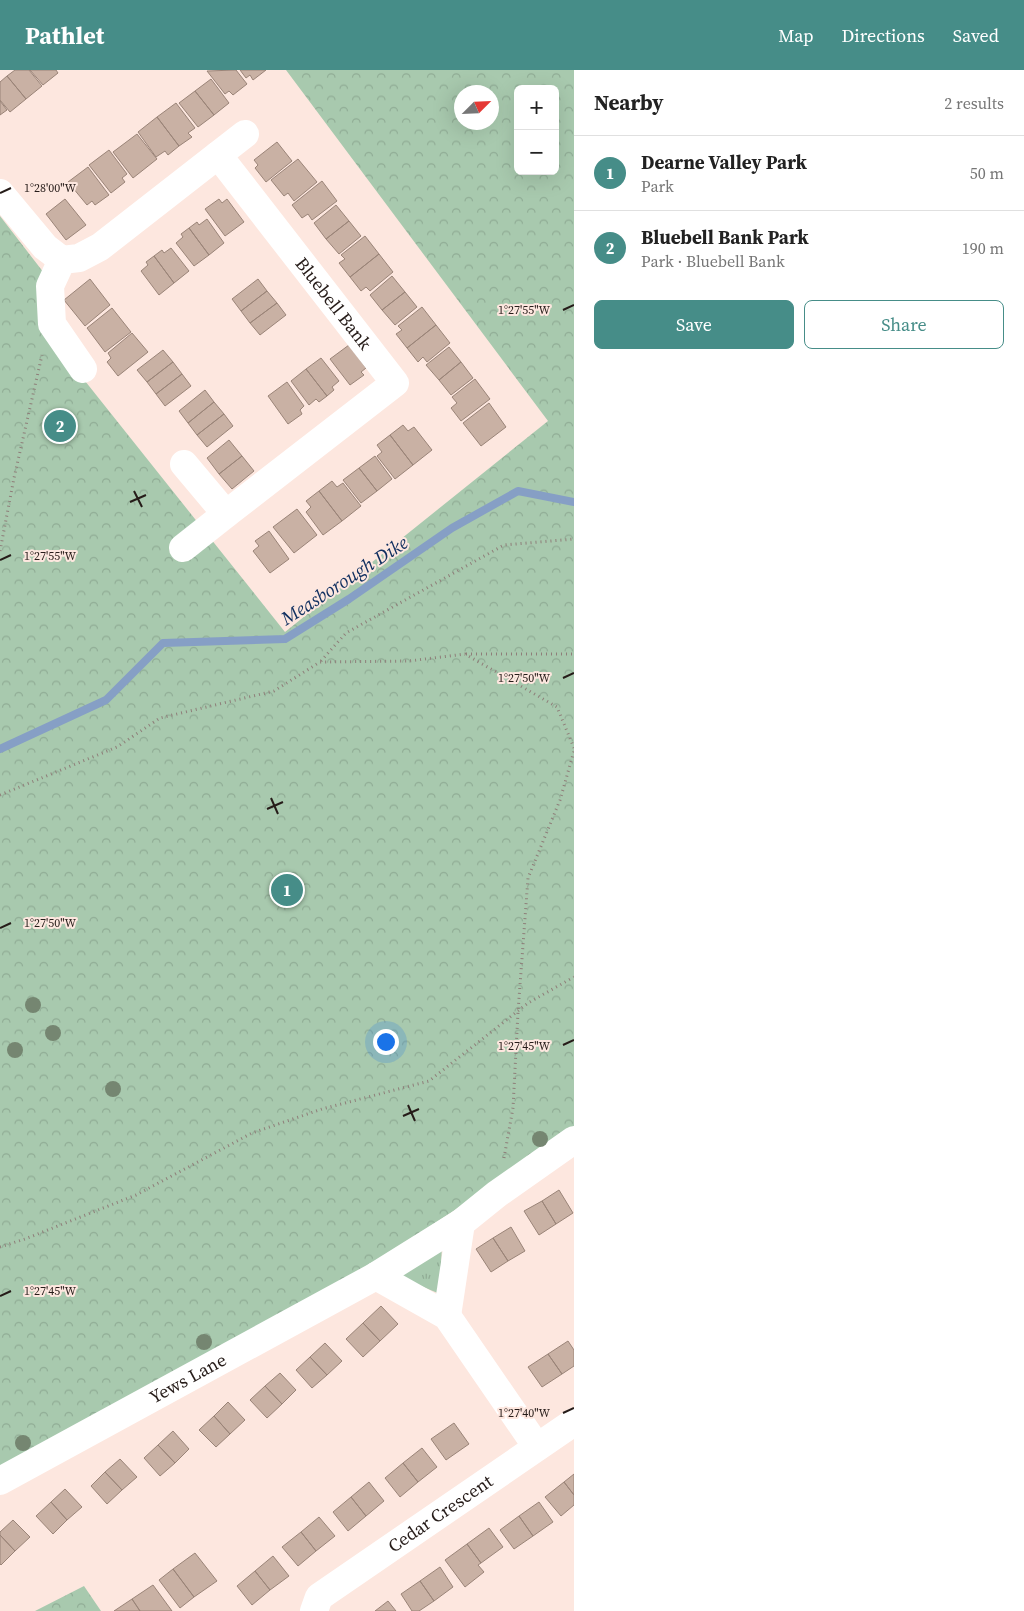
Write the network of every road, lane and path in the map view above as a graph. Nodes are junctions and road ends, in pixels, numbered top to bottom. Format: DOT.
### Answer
graph roads {
  1 [pos="245,134"];
  2 [pos="218,155"];
  3 [pos="0,193"];
  4 [pos="62,260"];
  5 [pos="43,352"];
  6 [pos="83,369"];
  7 [pos="184,464"];
  8 [pos="226,514"];
  9 [pos="5,530"];
  10 [pos="0,531"];
  11 [pos="574,539"];
  12 [pos="183,548"];
  13 [pos="0,551"];
  14 [pos="466,654"];
  15 [pos="574,654"];
  16 [pos="320,662"];
  17 [pos="574,749"];
  18 [pos="0,796"];
  19 [pos="574,977"];
  20 [pos="518,1012"];
  21 [pos="574,1140"];
  22 [pos="497,1194"];
  23 [pos="461,1223"];
  24 [pos="0,1247"];
  25 [pos="376,1276"];
  26 [pos="447,1316"];
  27 [pos="574,1422"];
  28 [pos="537,1447"];
  29 [pos="0,1482"];
  30 [pos="314,1611"];
  1 -- 2 [label="street"];
  2 -- 4 [label="street"];
  2 -- 8 [label="street, Bluebell Bank"];
  3 -- 4 [label="street"];
  4 -- 6 [label="street"];
  5 -- 9 [label="path"];
  7 -- 8 [label="street"];
  8 -- 12 [label="street"];
  9 -- 10 [label="path"];
  9 -- 13 [label="path"];
  11 -- 16 [label="path"];
  14 -- 15 [label="path"];
  14 -- 16 [label="path"];
  14 -- 17 [label="path"];
  16 -- 18 [label="path"];
  17 -- 20 [label="path"];
  19 -- 20 [label="path"];
  20 -- 22 [label="path"];
  20 -- 24 [label="path"];
  21 -- 22 [label="street, Yews Lane"];
  22 -- 23 [label="street, Yews Lane"];
  23 -- 25 [label="street, Yews Lane"];
  23 -- 26 [label="street"];
  25 -- 26 [label="street"];
  25 -- 29 [label="street, Yews Lane"];
  26 -- 28 [label="street"];
  27 -- 28 [label="street, Cedar Crescent"];
  28 -- 30 [label="street, Cedar Crescent"];
}
